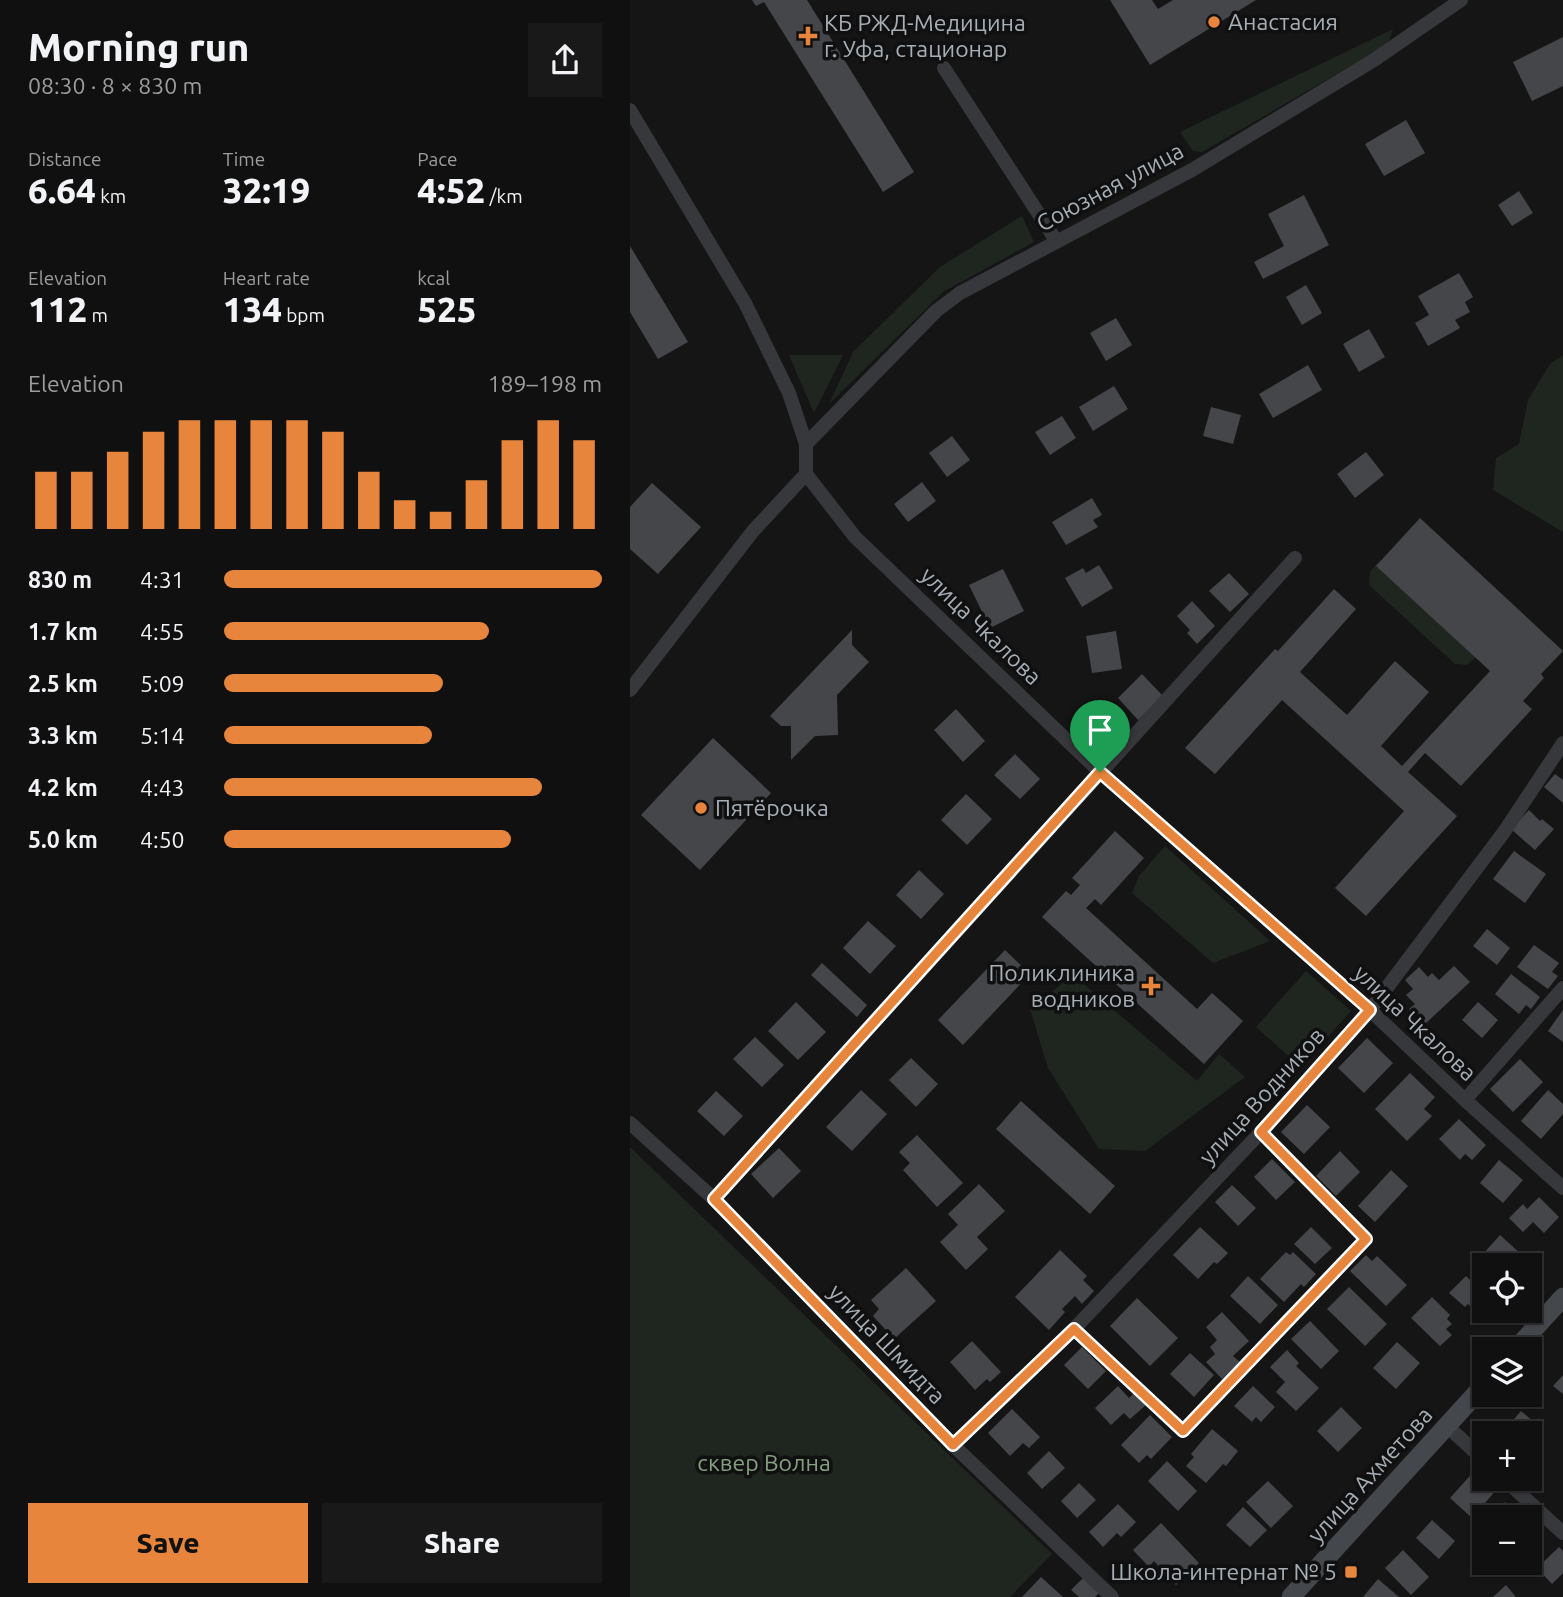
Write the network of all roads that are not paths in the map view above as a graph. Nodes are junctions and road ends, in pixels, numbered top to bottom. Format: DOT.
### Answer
graph roads {
  1 [pos="1461,0"];
  2 [pos="944,68"];
  3 [pos="630,110"];
  4 [pos="1057,242"];
  5 [pos="806,443"];
  6 [pos="806,474"];
  7 [pos="1295,558"];
  8 [pos="630,690"];
  9 [pos="1563,743"];
  10 [pos="1100,772"];
  11 [pos="1563,988"];
  12 [pos="1370,1010"];
  13 [pos="1465,1100"];
  14 [pos="630,1123"];
  15 [pos="1261,1132"];
  16 [pos="1563,1188"];
  17 [pos="714,1199"];
  18 [pos="1563,1297"];
  19 [pos="1074,1329"];
  20 [pos="1527,1337"];
  21 [pos="1472,1398"];
  22 [pos="1447,1426"];
  23 [pos="953,1445"];
  24 [pos="1472,1449"];
  25 [pos="1517,1491"];
  26 [pos="1563,1532"];
  27 [pos="1112,1597"];
  28 [pos="1291,1597"];
  1 -- 4 [label="street, Союзная улица"];
  2 -- 4 [label="street"];
  3 -- 5 [label="street"];
  4 -- 5 [label="street, Союзная улица"];
  5 -- 6 [label="street"];
  6 -- 8 [label="street"];
  6 -- 10 [label="street, улица Чкалова"];
  7 -- 10 [label="street"];
  9 -- 12 [label="street, улица Водников"];
  10 -- 12 [label="street, улица Чкалова"];
  10 -- 17 [label="street"];
  11 -- 13 [label="street"];
  12 -- 13 [label="street, улица Чкалова"];
  12 -- 15 [label="street, улица Водников"];
  13 -- 16 [label="street, улица Чкалова"];
  14 -- 17 [label="street, улица Шмидта"];
  15 -- 19 [label="street, улица Водников"];
  15 -- 19 [label="street"];
  17 -- 23 [label="street, улица Шмидта"];
  18 -- 20 [label="main road"];
  19 -- 23 [label="street, улица Водников"];
  21 -- 22 [label="main road, улица Ахметова"];
  22 -- 24 [label="street"];
  22 -- 28 [label="main road, улица Ахметова"];
  23 -- 27 [label="street, улица Шмидта"];
  25 -- 26 [label="street"];
}
